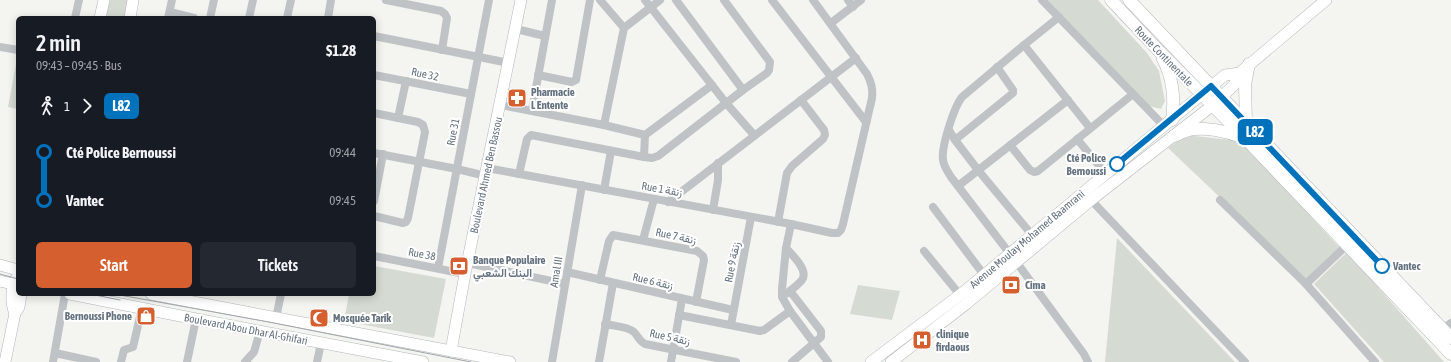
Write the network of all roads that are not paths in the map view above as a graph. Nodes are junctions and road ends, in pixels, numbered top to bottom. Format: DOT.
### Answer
graph roads {
  1 [pos="79,0"];
  2 [pos="133,0"];
  3 [pos="172,0"];
  4 [pos="214,0"];
  5 [pos="253,0"];
  6 [pos="291,0"];
  7 [pos="331,0"];
  8 [pos="386,0"];
  9 [pos="489,0"];
  10 [pos="521,0"];
  11 [pos="552,0"];
  12 [pos="590,0"];
  13 [pos="600,0"];
  14 [pos="660,0"];
  15 [pos="676,0"];
  16 [pos="724,0"];
  17 [pos="772,0"];
  18 [pos="813,0"];
  19 [pos="861,0"];
  20 [pos="1042,0"];
  21 [pos="1111,0"];
  22 [pos="1129,0"];
  23 [pos="1326,0"];
  24 [pos="102,1"];
  25 [pos="850,3"];
  26 [pos="648,4"];
  27 [pos="169,15"];
  28 [pos="75,16"];
  29 [pos="100,16"];
  30 [pos="130,16"];
  31 [pos="210,16"];
  32 [pos="249,16"];
  33 [pos="287,16"];
  34 [pos="328,16"];
  35 [pos="1059,17"];
  36 [pos="830,23"];
  37 [pos="624,28"];
  38 [pos="516,29"];
  39 [pos="376,36"];
  40 [pos="545,36"];
  41 [pos="1024,45"];
  42 [pos="0,47"];
  43 [pos="16,50"];
  44 [pos="442,50"];
  45 [pos="1160,52"];
  46 [pos="478,57"];
  47 [pos="856,58"];
  48 [pos="509,63"];
  49 [pos="997,67"];
  50 [pos="1244,68"];
  51 [pos="376,75"];
  52 [pos="538,75"];
  53 [pos="832,77"];
  54 [pos="406,81"];
  55 [pos="712,85"];
  56 [pos="743,90"];
  57 [pos="1206,90"];
  58 [pos="471,94"];
  59 [pos="1133,94"];
  60 [pos="801,100"];
  61 [pos="1068,100"];
  62 [pos="1217,101"];
  63 [pos="726,103"];
  64 [pos="501,105"];
  65 [pos="532,110"];
  66 [pos="376,113"];
  67 [pos="398,118"];
  68 [pos="866,122"];
  69 [pos="1168,123"];
  70 [pos="1246,123"];
  71 [pos="604,124"];
  72 [pos="1090,128"];
  73 [pos="949,130"];
  74 [pos="645,134"];
  75 [pos="754,135"];
  76 [pos="1174,136"];
  77 [pos="1245,138"];
  78 [pos="1077,139"];
  79 [pos="955,140"];
  80 [pos="1010,145"];
  81 [pos="612,151"];
  82 [pos="376,153"];
  83 [pos="383,154"];
  84 [pos="644,157"];
  85 [pos="420,162"];
  86 [pos="718,163"];
  87 [pos="457,169"];
  88 [pos="978,170"];
  89 [pos="486,172"];
  90 [pos="519,174"];
  91 [pos="1106,174"];
  92 [pos="582,185"];
  93 [pos="958,186"];
  94 [pos="604,190"];
  95 [pos="376,191"];
  96 [pos="654,199"];
  97 [pos="1091,200"];
  98 [pos="1220,200"];
  99 [pos="668,202"];
  100 [pos="933,207"];
  101 [pos="712,210"];
  102 [pos="376,216"];
  103 [pos="751,217"];
  104 [pos="778,222"];
  105 [pos="790,224"];
  106 [pos="1032,235"];
  107 [pos="644,240"];
  108 [pos="1347,245"];
  109 [pos="786,248"];
  110 [pos="924,251"];
  111 [pos="376,256"];
  112 [pos="1013,258"];
  113 [pos="0,265"];
  114 [pos="438,268"];
  115 [pos="16,269"];
  116 [pos="466,269"];
  117 [pos="567,272"];
  118 [pos="984,275"];
  119 [pos="600,280"];
  120 [pos="0,281"];
  121 [pos="16,282"];
  122 [pos="613,283"];
  123 [pos="565,284"];
  124 [pos="1306,284"];
  125 [pos="790,291"];
  126 [pos="960,295"];
  127 [pos="21,296"];
  128 [pos="65,296"];
  129 [pos="82,296"];
  130 [pos="161,296"];
  131 [pos="281,296"];
  132 [pos="782,297"];
  133 [pos="682,299"];
  134 [pos="696,302"];
  135 [pos="142,308"];
  136 [pos="733,310"];
  137 [pos="790,311"];
  138 [pos="15,313"];
  139 [pos="679,315"];
  140 [pos="276,318"];
  141 [pos="196,319"];
  142 [pos="606,324"];
  143 [pos="731,325"];
  144 [pos="1448,330"];
  145 [pos="260,331"];
  146 [pos="321,343"];
  147 [pos="813,343"];
  148 [pos="673,350"];
  149 [pos="451,351"];
  150 [pos="55,353"];
  151 [pos="1451,354"];
  152 [pos="406,360"];
  153 [pos="5,362"];
  154 [pos="53,362"];
  155 [pos="96,362"];
  156 [pos="120,362"];
  157 [pos="188,362"];
  158 [pos="245,362"];
  159 [pos="317,362"];
  160 [pos="423,362"];
  161 [pos="510,362"];
  162 [pos="552,362"];
  163 [pos="599,362"];
  164 [pos="671,362"];
  165 [pos="736,362"];
  166 [pos="792,362"];
  167 [pos="828,362"];
  168 [pos="871,362"];
  169 [pos="891,362"];
  170 [pos="1088,362"];
  171 [pos="1245,362"];
  172 [pos="1375,362"];
  1 -- 28 [label="street"];
  2 -- 30 [label="street"];
  3 -- 27 [label="street"];
  4 -- 31 [label="street"];
  5 -- 32 [label="street"];
  6 -- 33 [label="street"];
  7 -- 34 [label="street"];
  8 -- 44 [label="street"];
  9 -- 46 [label="street, Rue 31"];
  10 -- 38 [label="street, Boulevard Ahmed Ben Bassou"];
  11 -- 40 [label="street"];
  12 -- 52 [label="street"];
  13 -- 37 [label="street"];
  14 -- 26 [label="street"];
  15 -- 56 [label="street"];
  16 -- 56 [label="street"];
  17 -- 53 [label="street"];
  18 -- 36 [label="street"];
  19 -- 25 [label="street"];
  20 -- 35 [label="street"];
  21 -- 45 [label="main road, Route Continentale"];
  22 -- 57 [label="main road, Route Continentale"];
  23 -- 50 [label="street"];
  24 -- 29 [label="street"];
  25 -- 36 [label="street"];
  26 -- 37 [label="street"];
  26 -- 55 [label="street"];
  35 -- 41 [label="street"];
  35 -- 59 [label="street"];
  36 -- 47 [label="street"];
  37 -- 71 [label="street"];
  38 -- 40 [label="street"];
  38 -- 48 [label="street, Boulevard Ahmed Ben Bassou"];
  39 -- 44 [label="street"];
  40 -- 52 [label="street"];
  41 -- 49 [label="street"];
  41 -- 61 [label="street"];
  42 -- 43 [label="street"];
  44 -- 46 [label="street"];
  45 -- 57 [label="main road, Route Continentale"];
  45 -- 69 [label="main road"];
  46 -- 48 [label="street"];
  46 -- 58 [label="street, Rue 31"];
  47 -- 53 [label="street"];
  47 -- 68 [label="street"];
  48 -- 64 [label="street, Boulevard Ahmed Ben Bassou"];
  49 -- 73 [label="street"];
  49 -- 79 [label="street"];
  50 -- 57 [label="street, Avenue Moulay Mohamed Baamrani"];
  50 -- 62 [label="street, Avenue Moulay Mohamed Baamrani"];
  50 -- 70 [label="main road"];
  51 -- 54 [label="street, Rue 32"];
  52 -- 65 [label="street"];
  53 -- 60 [label="street"];
  53 -- 68 [label="street"];
  54 -- 58 [label="street, Rue 32"];
  54 -- 67 [label="street"];
  55 -- 63 [label="street"];
  55 -- 74 [label="street"];
  56 -- 63 [label="street"];
  57 -- 62 [label="main road, Route Continentale"];
  57 -- 69 [label="street, Avenue Moulay Mohamed Baamrani"];
  58 -- 87 [label="street, Rue 31"];
  59 -- 69 [label="street"];
  59 -- 72 [label="street"];
  60 -- 75 [label="street"];
  60 -- 104 [label="street"];
  61 -- 72 [label="street"];
  61 -- 80 [label="street"];
  62 -- 70 [label="main road, Route Continentale"];
  62 -- 76 [label="street, Avenue Moulay Mohamed Baamrani"];
  62 -- 77 [label="main road, Route Continentale"];
  63 -- 75 [label="street"];
  63 -- 84 [label="street"];
  64 -- 65 [label="street"];
  64 -- 89 [label="street, Boulevard Ahmed Ben Bassou"];
  65 -- 71 [label="street"];
  66 -- 67 [label="street"];
  67 -- 85 [label="street"];
  68 -- 105 [label="street, Rue 1 زنقة"];
  69 -- 91 [label="street, Avenue Moulay Mohamed Baamrani"];
  70 -- 144 [label="main road, Route Continentale"];
  71 -- 74 [label="street"];
  72 -- 78 [label="street"];
  73 -- 79 [label="street"];
  73 -- 93 [label="street"];
  74 -- 84 [label="street"];
  75 -- 86 [label="street"];
  76 -- 77 [label="main road"];
  76 -- 97 [label="street, Avenue Moulay Mohamed Baamrani"];
  77 -- 108 [label="main road, Route Continentale"];
  78 -- 80 [label="street"];
  78 -- 91 [label="street"];
  79 -- 88 [label="street"];
  80 -- 88 [label="street"];
  81 -- 84 [label="street"];
  81 -- 90 [label="street"];
  81 -- 94 [label="street"];
  82 -- 83 [label="street, Rue 1 زنقة"];
  83 -- 85 [label="street, Rue 1 زنقة"];
  83 -- 95 [label="street"];
  85 -- 87 [label="street, Rue 1 زنقة"];
  85 -- 102 [label="street"];
  86 -- 99 [label="street"];
  86 -- 101 [label="street"];
  87 -- 89 [label="street, Rue 1 زنقة"];
  87 -- 114 [label="street, Rue 31"];
  88 -- 93 [label="street"];
  88 -- 106 [label="street"];
  89 -- 90 [label="street, Rue 1 زنقة"];
  89 -- 116 [label="street, Boulevard Ahmed Ben Bassou"];
  90 -- 92 [label="street, Rue 1 زنقة"];
  91 -- 106 [label="street, Avenue Moulay Mohamed Baamrani"];
  92 -- 94 [label="street, Rue 1 زنقة"];
  92 -- 117 [label="street, Amal III"];
  93 -- 112 [label="street"];
  94 -- 96 [label="street, Rue 1 زنقة"];
  96 -- 99 [label="street, Rue 1 زنقة"];
  96 -- 107 [label="street, Rue 7 زنقة"];
  97 -- 112 [label="street, Avenue Moulay Mohamed Baamrani"];
  97 -- 171 [label="street"];
  98 -- 124 [label="street"];
  99 -- 101 [label="street, Rue 1 زنقة"];
  100 -- 118 [label="street"];
  101 -- 103 [label="street, Rue 1 زنقة"];
  103 -- 104 [label="street, Rue 1 زنقة"];
  103 -- 136 [label="street, Rue 9 زنقة"];
  104 -- 105 [label="street, Rue 1 زنقة"];
  105 -- 109 [label="street"];
  106 -- 112 [label="street, Avenue Moulay Mohamed Baamrani"];
  107 -- 119 [label="street, Rue 7 زنقة"];
  107 -- 134 [label="street, Rue 7 زنقة"];
  108 -- 124 [label="street"];
  108 -- 151 [label="main road, Route Continentale"];
  109 -- 125 [label="street"];
  109 -- 132 [label="street"];
  110 -- 126 [label="street"];
  111 -- 114 [label="street, Rue 38"];
  112 -- 118 [label="street, Avenue Moulay Mohamed Baamrani"];
  112 -- 169 [label="street, Avenue Moulay Mohamed Baamrani"];
  112 -- 170 [label="street"];
  113 -- 115 [label="street"];
  114 -- 116 [label="street, Rue 38"];
  116 -- 123 [label="street, Rue 38"];
  116 -- 149 [label="street, Boulevard Ahmed Ben Bassou"];
  117 -- 119 [label="street, Rue 6 زنقة"];
  117 -- 123 [label="street, Amal III"];
  118 -- 126 [label="street, Avenue Moulay Mohamed Baamrani"];
  119 -- 122 [label="street, Rue 6 زنقة"];
  120 -- 121 [label="street"];
  121 -- 138 [label="street"];
  122 -- 133 [label="street, Rue 6 زنقة"];
  122 -- 142 [label="street"];
  123 -- 162 [label="street, Amal III"];
  124 -- 172 [label="street"];
  125 -- 132 [label="street"];
  125 -- 147 [label="street"];
  126 -- 168 [label="street, Avenue Moulay Mohamed Baamrani"];
  127 -- 138 [label="street"];
  128 -- 150 [label="street"];
  129 -- 135 [label="street, Boulevard Abou Dhar Al-Ghifari"];
  130 -- 140 [label="street, Boulevard Abou Dhar Al-Ghifari"];
  131 -- 140 [label="street"];
  132 -- 137 [label="street"];
  133 -- 134 [label="street, Rue 6 زنقة"];
  133 -- 139 [label="street"];
  134 -- 136 [label="street, Rue 6 زنقة"];
  135 -- 141 [label="street, Boulevard Abou Dhar Al-Ghifari"];
  135 -- 156 [label="street"];
  136 -- 143 [label="street, Rue 9 زنقة"];
  137 -- 143 [label="street"];
  137 -- 147 [label="street"];
  138 -- 153 [label="street"];
  139 -- 143 [label="street"];
  139 -- 148 [label="street"];
  140 -- 149 [label="street, Boulevard Abou Dhar Al-Ghifari"];
  141 -- 145 [label="street, Boulevard Abou Dhar Al-Ghifari"];
  141 -- 157 [label="street"];
  142 -- 148 [label="street, Rue 5 زنقة"];
  142 -- 163 [label="street"];
  145 -- 146 [label="street, Boulevard Abou Dhar Al-Ghifari"];
  145 -- 158 [label="street"];
  146 -- 152 [label="street, Boulevard Abou Dhar Al-Ghifari"];
  146 -- 159 [label="street"];
  147 -- 166 [label="street"];
  147 -- 167 [label="street"];
  148 -- 164 [label="street"];
  148 -- 165 [label="street, Rue 5 زنقة"];
  149 -- 161 [label="street, Boulevard Abou Dhar Al-Ghifari"];
  150 -- 154 [label="street"];
  150 -- 155 [label="street"];
  152 -- 160 [label="street, Boulevard Abou Dhar Al-Ghifari"];
}
